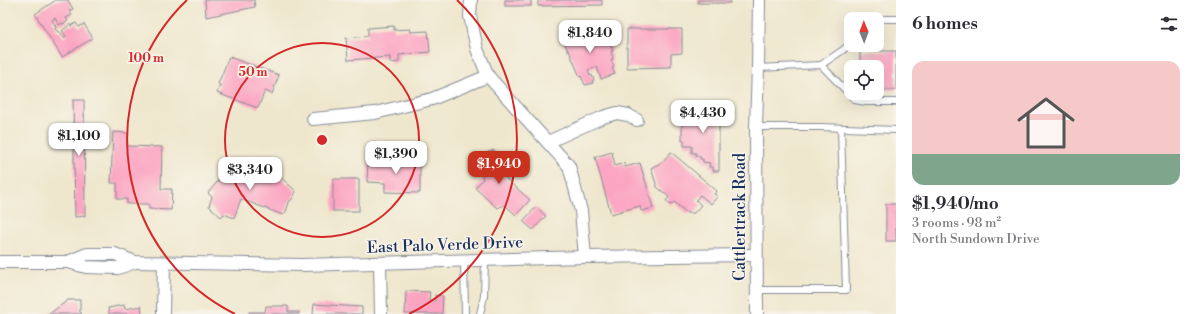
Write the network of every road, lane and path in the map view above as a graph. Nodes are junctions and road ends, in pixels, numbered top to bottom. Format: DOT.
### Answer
graph roads {
  1 [pos="471,0"];
  2 [pos="759,0"];
  3 [pos="884,19"];
  4 [pos="896,19"];
  5 [pos="844,49"];
  6 [pos="821,65"];
  7 [pos="758,68"];
  8 [pos="488,76"];
  9 [pos="896,102"];
  10 [pos="312,119"];
  11 [pos="637,120"];
  12 [pos="756,127"];
  13 [pos="841,128"];
  14 [pos="896,130"];
  15 [pos="548,142"];
  16 [pos="756,255"];
  17 [pos="585,257"];
  18 [pos="464,260"];
  19 [pos="486,260"];
  20 [pos="0,262"];
  21 [pos="164,263"];
  22 [pos="380,263"];
  23 [pos="756,290"];
  24 [pos="163,314"];
  25 [pos="381,314"];
  26 [pos="465,314"];
  27 [pos="480,314"];
  28 [pos="757,314"];
  1 -- 8 [label="street"];
  2 -- 7 [label="street, Cattlertrack Road"];
  3 -- 4 [label="lane"];
  5 -- 6 [label="lane"];
  6 -- 7 [label="lane"];
  6 -- 9 [label="lane"];
  7 -- 12 [label="street, Cattlertrack Road"];
  8 -- 10 [label="street"];
  8 -- 15 [label="street"];
  11 -- 15 [label="street"];
  12 -- 13 [label="lane"];
  12 -- 16 [label="street, Cattlertrack Road"];
  13 -- 14 [label="lane"];
  13 -- 23 [label="lane"];
  15 -- 17 [label="street"];
  16 -- 17 [label="street, East Palo Verde Drive"];
  16 -- 23 [label="street, Cattlertrack Road"];
  17 -- 19 [label="street, East Palo Verde Drive"];
  18 -- 19 [label="street, East Palo Verde Drive"];
  18 -- 22 [label="street, East Palo Verde Drive"];
  18 -- 26 [label="lane"];
  19 -- 27 [label="lane"];
  20 -- 21 [label="street, East Palo Verde Drive"];
  21 -- 22 [label="street, East Palo Verde Drive"];
  21 -- 24 [label="street"];
  22 -- 25 [label="street"];
  23 -- 28 [label="street, Cattlertrack Road"];
}
